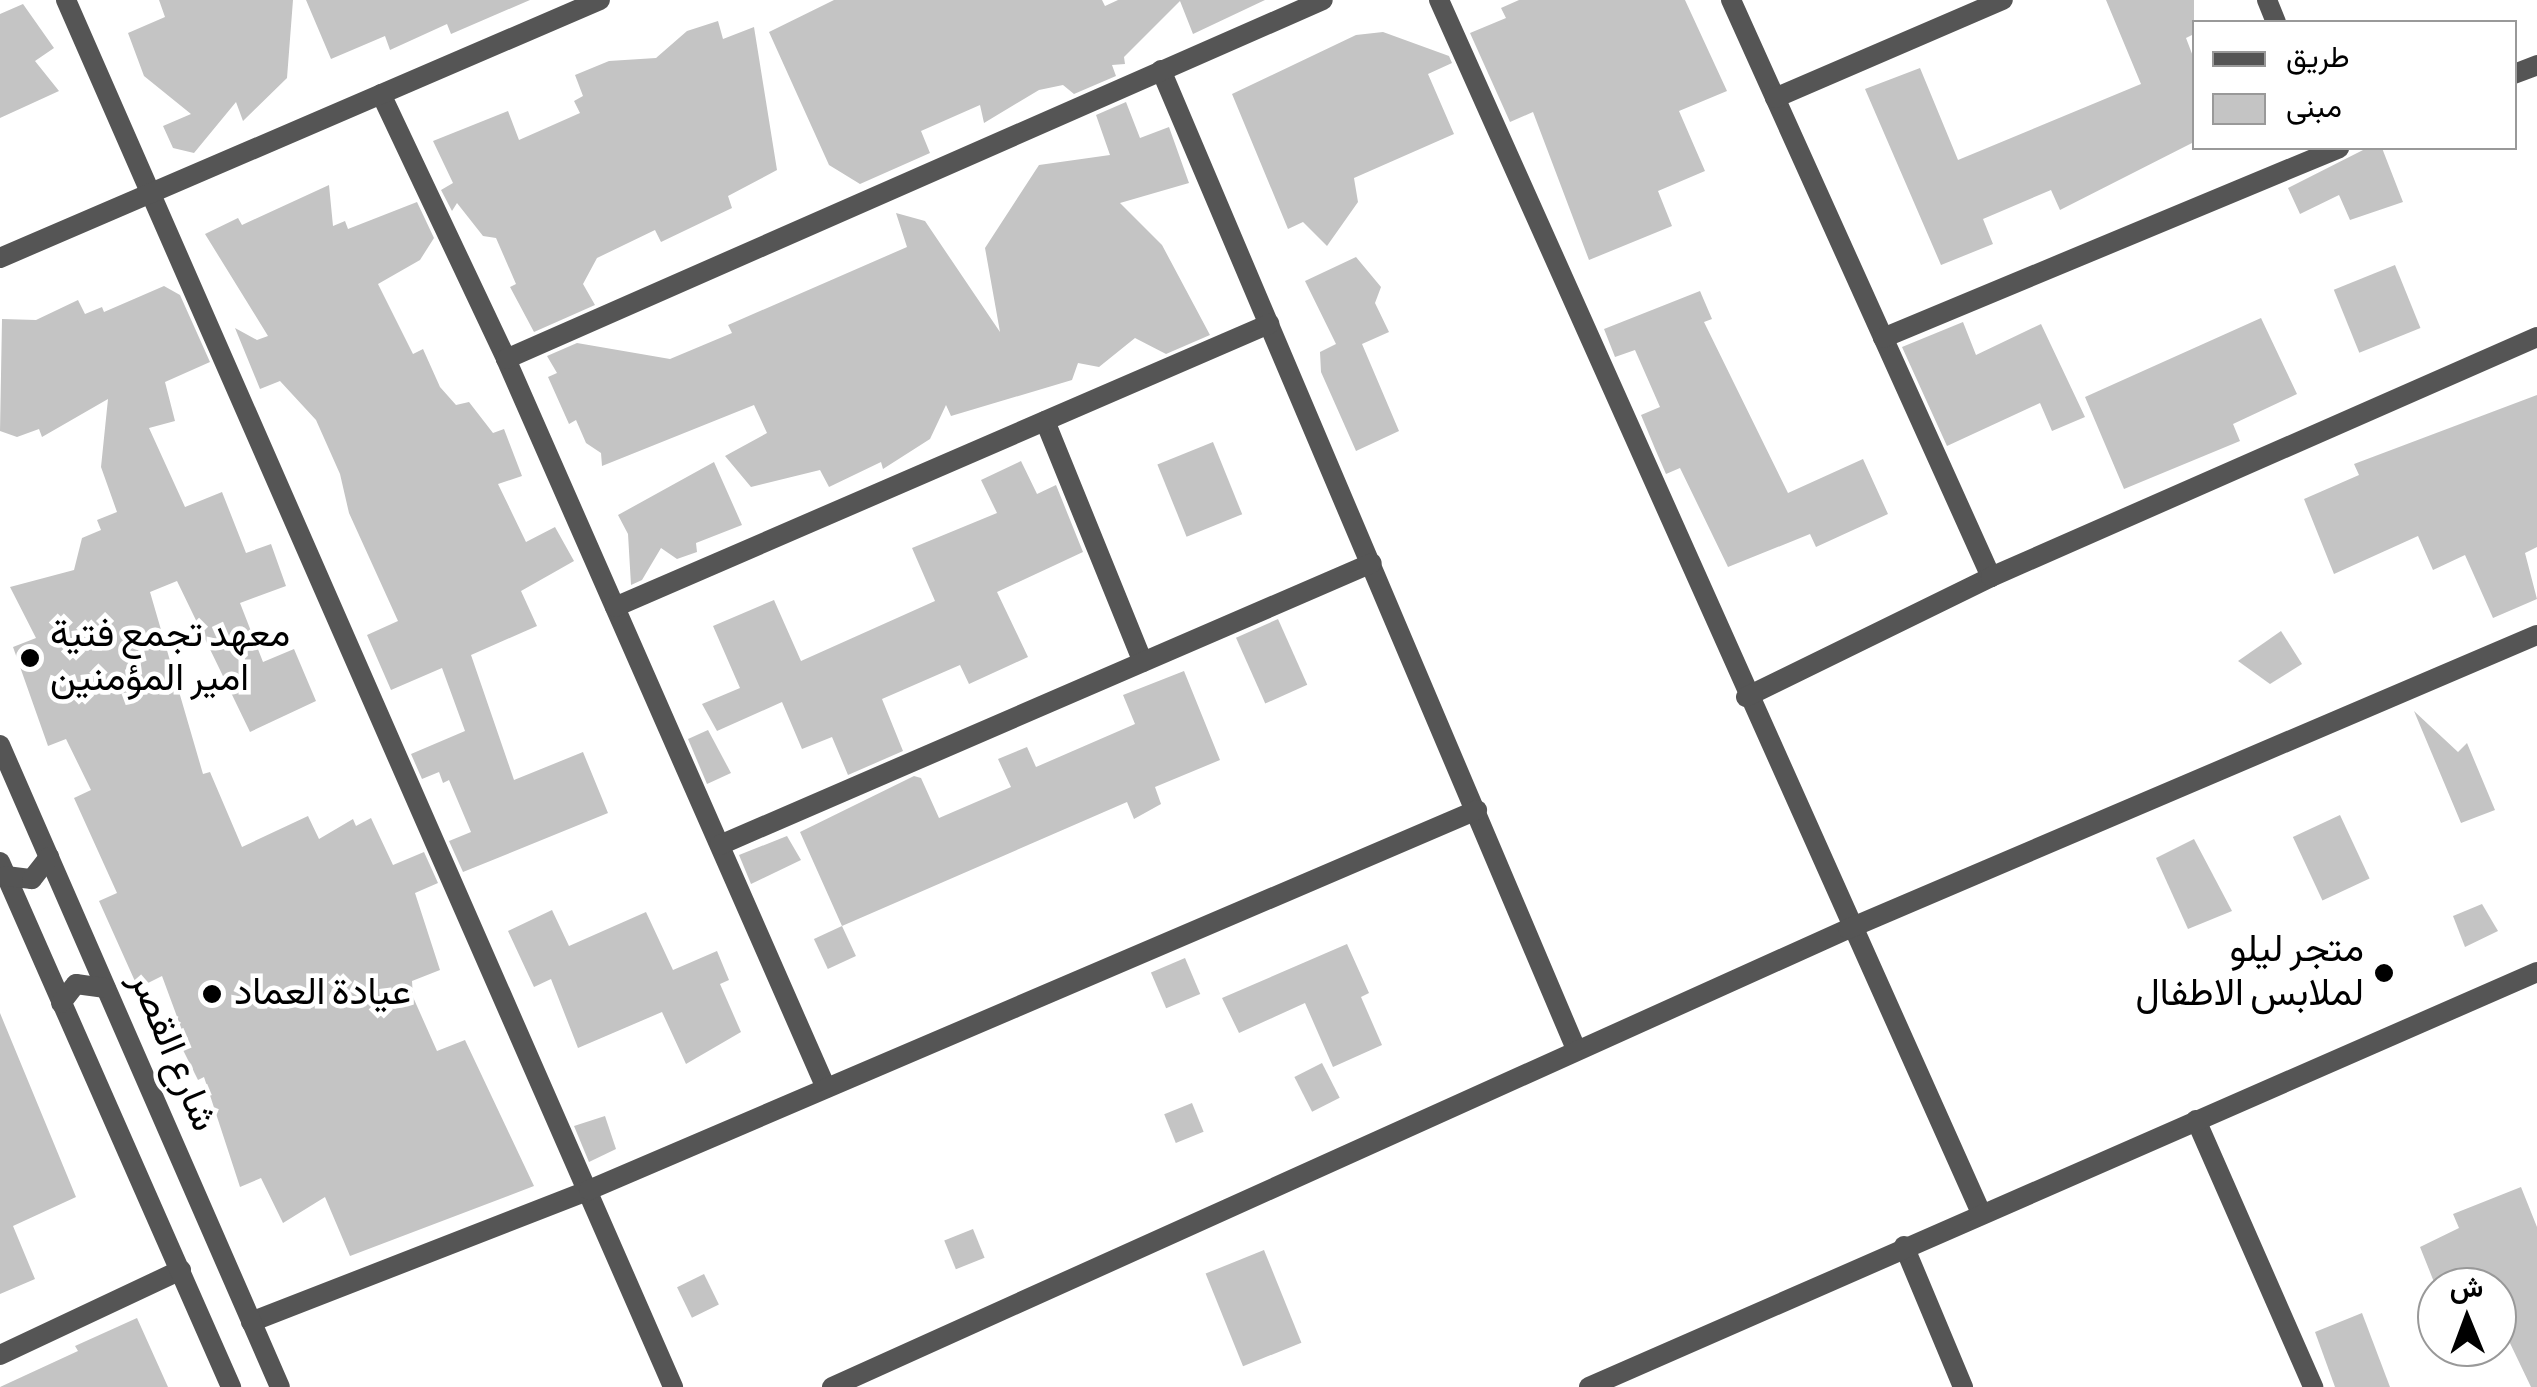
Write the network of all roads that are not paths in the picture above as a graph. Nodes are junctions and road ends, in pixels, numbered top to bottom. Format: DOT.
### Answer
graph roads {
  1 [pos="66,0"];
  2 [pos="600,0"];
  3 [pos="1322,0"];
  4 [pos="1438,0"];
  5 [pos="1731,0"];
  6 [pos="2003,0"];
  7 [pos="1161,70"];
  8 [pos="381,94"];
  9 [pos="1775,98"];
  10 [pos="2331,150"];
  11 [pos="153,192"];
  12 [pos="0,258"];
  13 [pos="1269,324"];
  14 [pos="2537,337"];
  15 [pos="1883,338"];
  16 [pos="506,359"];
  17 [pos="1045,420"];
  18 [pos="1372,563"];
  19 [pos="1991,577"];
  20 [pos="615,607"];
  21 [pos="2537,635"];
  22 [pos="1143,662"];
  23 [pos="1746,697"];
  24 [pos="0,745"];
  25 [pos="1477,810"];
  26 [pos="720,845"];
  27 [pos="49,857"];
  28 [pos="3,869"];
  29 [pos="1848,929"];
  30 [pos="2537,972"];
  31 [pos="106,988"];
  32 [pos="61,1003"];
  33 [pos="1576,1049"];
  34 [pos="826,1088"];
  35 [pos="2196,1120"];
  36 [pos="589,1190"];
  37 [pos="1980,1213"];
  38 [pos="1904,1246"];
  39 [pos="181,1270"];
  40 [pos="251,1322"];
  41 [pos="0,1355"];
  42 [pos="1623,1380"];
  43 [pos="232,1387"];
  44 [pos="280,1387"];
  45 [pos="674,1387"];
  46 [pos="832,1387"];
  47 [pos="1589,1387"];
  48 [pos="1964,1387"];
  49 [pos="2314,1387"];
  1 -- 11 [label="street"];
  2 -- 8 [label="street"];
  3 -- 7 [label="street"];
  4 -- 23 [label="street"];
  5 -- 9 [label="street"];
  6 -- 9 [label="street"];
  7 -- 13 [label="street"];
  7 -- 16 [label="street"];
  8 -- 11 [label="street"];
  8 -- 16 [label="street"];
  9 -- 15 [label="street"];
  10 -- 15 [label="street"];
  11 -- 12 [label="street"];
  11 -- 36 [label="street"];
  13 -- 17 [label="street"];
  13 -- 18 [label="street"];
  14 -- 19 [label="street"];
  15 -- 19 [label="street"];
  16 -- 20 [label="street"];
  17 -- 20 [label="street"];
  17 -- 22 [label="street"];
  18 -- 22 [label="street"];
  18 -- 25 [label="street"];
  19 -- 23 [label="street"];
  20 -- 26 [label="street"];
  21 -- 29 [label="street"];
  22 -- 26 [label="street"];
  23 -- 29 [label="street"];
  24 -- 27 [label="street, شارع القصر"];
  25 -- 33 [label="street"];
  25 -- 34 [label="street"];
  26 -- 34 [label="street"];
  27 -- 28 [label="street"];
  27 -- 31 [label="street, شارع القصر"];
  28 -- 32 [label="street"];
  29 -- 33 [label="street"];
  29 -- 37 [label="street"];
  30 -- 35 [label="street"];
  31 -- 32 [label="street"];
  31 -- 40 [label="street, شارع القصر"];
  32 -- 39 [label="street"];
  33 -- 46 [label="street"];
  34 -- 36 [label="street"];
  35 -- 37 [label="street"];
  35 -- 49 [label="street"];
  36 -- 40 [label="street"];
  36 -- 45 [label="street"];
  37 -- 38 [label="street"];
  38 -- 42 [label="street"];
  38 -- 48 [label="street"];
  39 -- 41 [label="street"];
  39 -- 43 [label="street"];
  40 -- 44 [label="street, شارع القصر"];
  42 -- 47 [label="street"];
}
